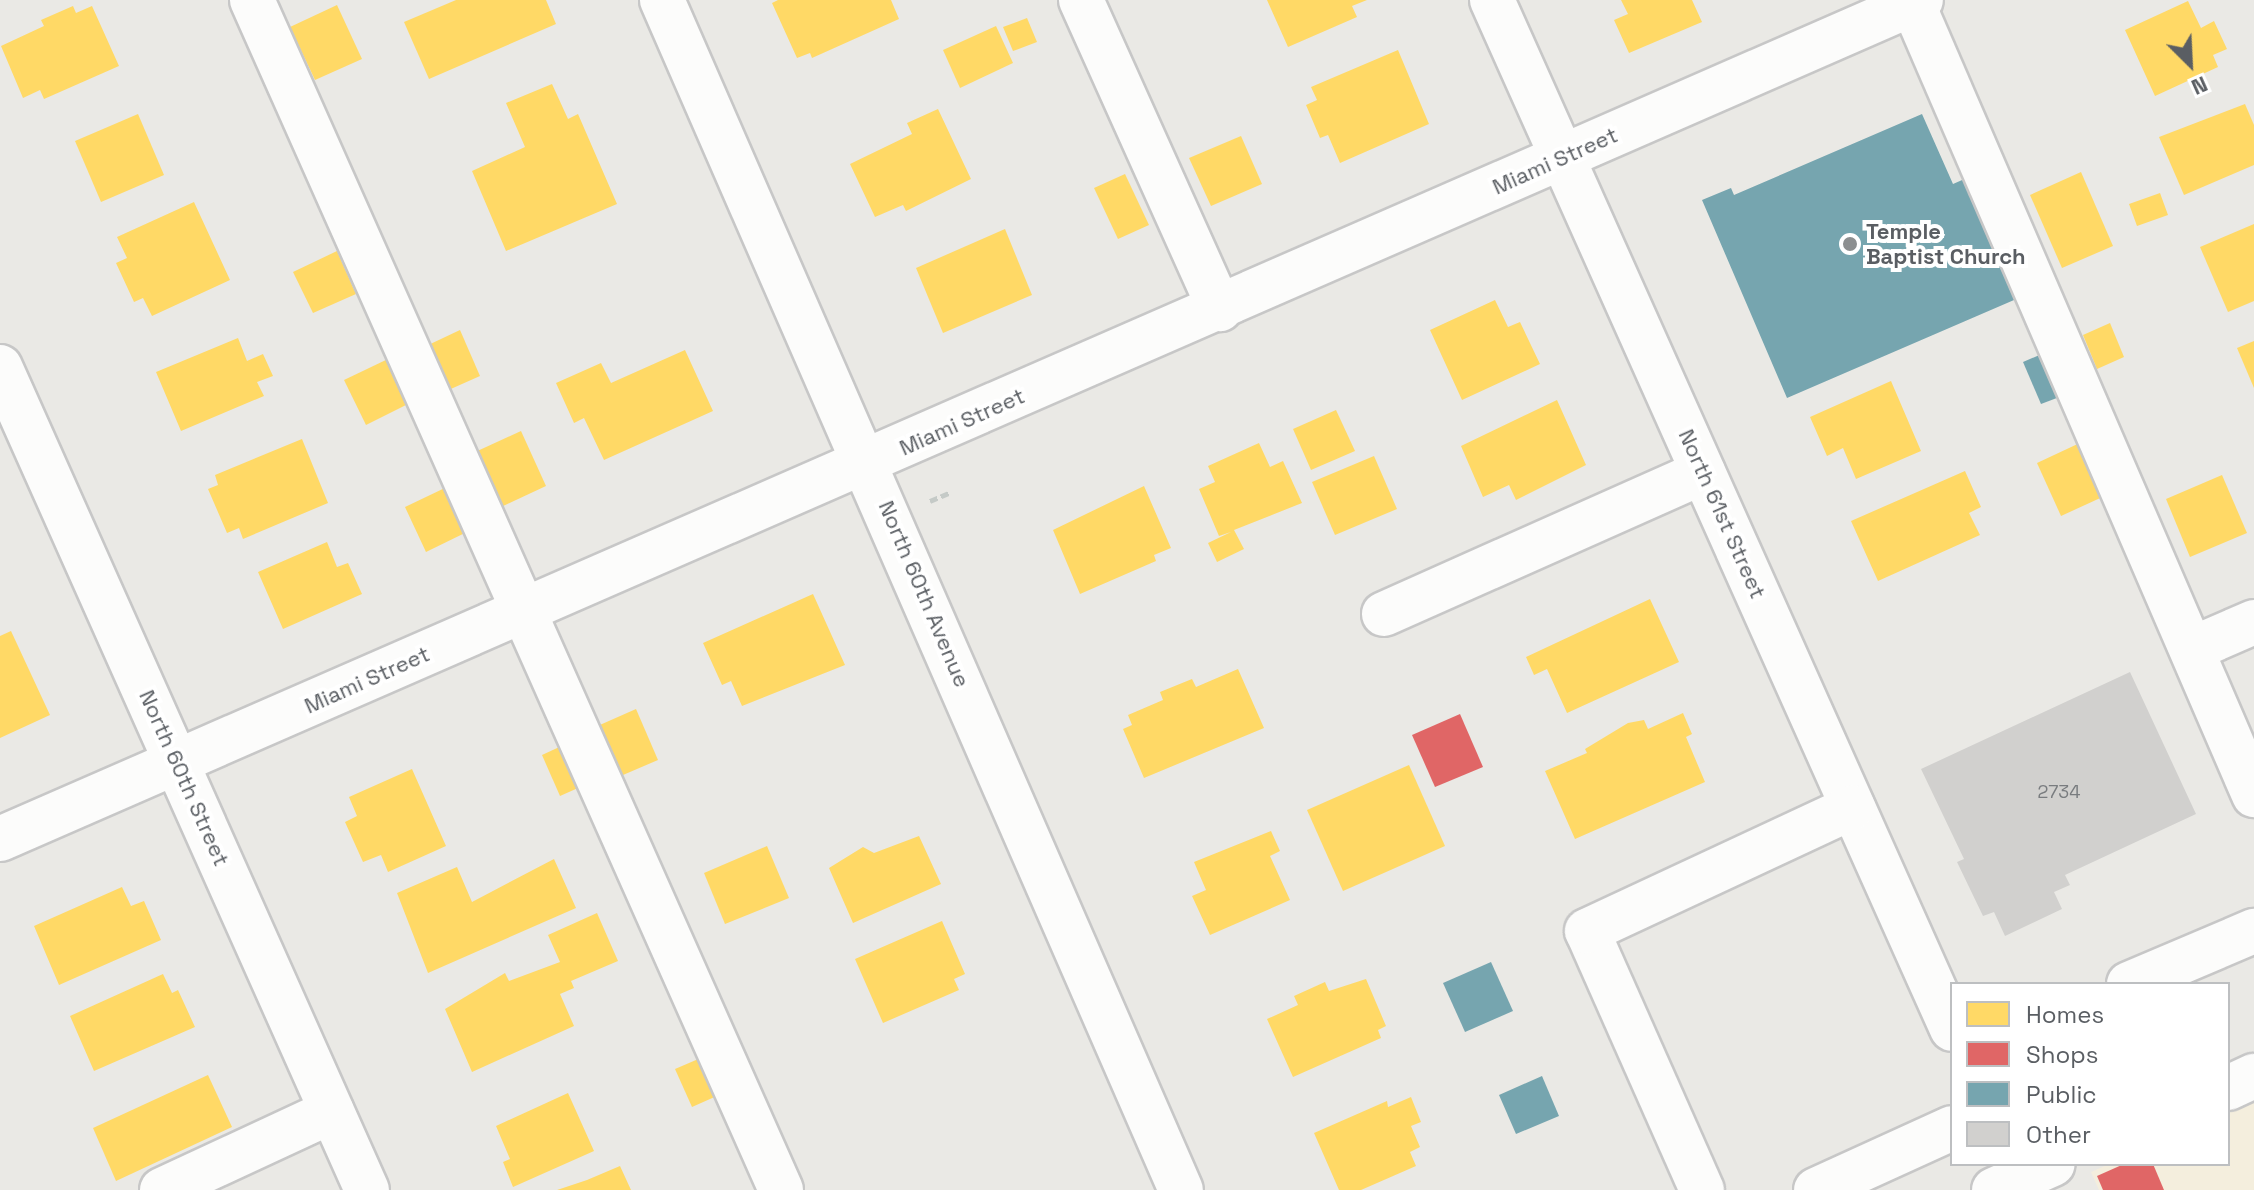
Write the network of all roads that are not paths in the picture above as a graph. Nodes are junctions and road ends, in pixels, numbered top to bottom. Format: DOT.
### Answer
graph roads {
  1 [pos="252,0"];
  2 [pos="662,0"];
  3 [pos="1081,0"];
  4 [pos="1492,0"];
  5 [pos="1915,1"];
  6 [pos="1562,158"];
  7 [pos="1220,309"];
  8 [pos="0,367"];
  9 [pos="867,464"];
  10 [pos="1703,472"];
  11 [pos="524,612"];
  12 [pos="1384,614"];
  13 [pos="2254,622"];
  14 [pos="2192,649"];
  15 [pos="177,763"];
  16 [pos="2254,795"];
  17 [pos="1853,807"];
  18 [pos="0,839"];
  19 [pos="2254,931"];
  20 [pos="2134,982"];
  21 [pos="1950,1025"];
  22 [pos="2254,1076"];
  23 [pos="2230,1087"];
  24 [pos="332,1111"];
  25 [pos="1950,1129"];
  26 [pos="162,1190"];
  27 [pos="367,1190"];
  28 [pos="781,1190"];
  29 [pos="1181,1190"];
  30 [pos="1702,1190"];
  31 [pos="1816,1190"];
  1 -- 11 [label="street"];
  2 -- 9 [label="street, North 60th Avenue"];
  3 -- 7 [label="street"];
  4 -- 6 [label="street, North 61st Street"];
  5 -- 6 [label="street, Miami Street"];
  5 -- 14 [label="street"];
  6 -- 7 [label="street, Miami Street"];
  6 -- 10 [label="street, North 61st Street"];
  7 -- 9 [label="street, Miami Street"];
  8 -- 15 [label="street, North 60th Street"];
  9 -- 11 [label="street, Miami Street"];
  9 -- 29 [label="street, North 60th Avenue"];
  10 -- 12 [label="street"];
  10 -- 17 [label="street, North 61st Street"];
  11 -- 15 [label="street, Miami Street"];
  11 -- 28 [label="street"];
  13 -- 14 [label="street"];
  14 -- 16 [label="street"];
  15 -- 18 [label="street, Miami Street"];
  15 -- 24 [label="street, North 60th Street"];
  17 -- 21 [label="street, North 61st Street"];
  17 -- 30 [label="street"];
  19 -- 20 [label="street"];
  22 -- 23 [label="street"];
  24 -- 26 [label="street"];
  24 -- 27 [label="street, North 60th Street"];
  25 -- 31 [label="street"];
}
